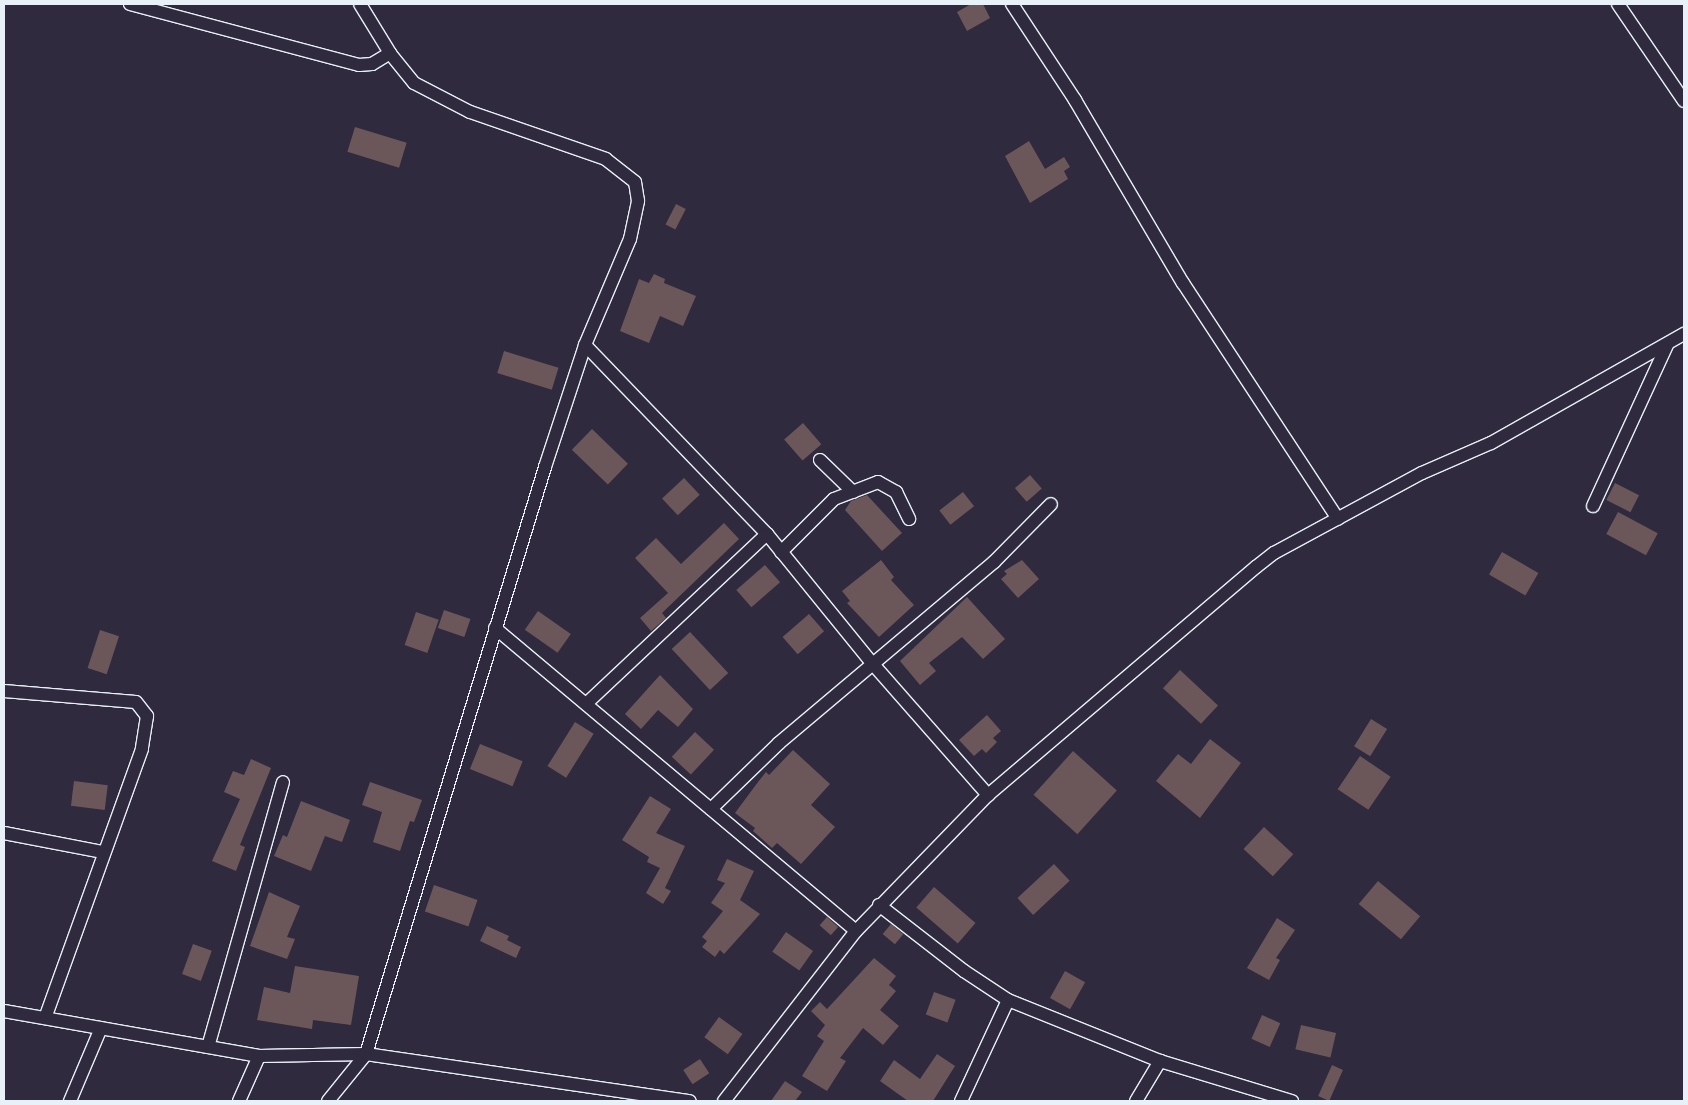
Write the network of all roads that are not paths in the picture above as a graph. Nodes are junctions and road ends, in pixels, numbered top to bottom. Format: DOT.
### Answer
graph roads {
  1 [pos="130,4"];
  2 [pos="360,4"];
  3 [pos="1012,4"];
  4 [pos="1618,4"];
  5 [pos="390,53"];
  6 [pos="1684,101"];
  7 [pos="1684,334"];
  8 [pos="1667,345"];
  9 [pos="585,346"];
  10 [pos="820,460"];
  11 [pos="853,492"];
  12 [pos="1051,504"];
  13 [pos="1592,506"];
  14 [pos="1338,518"];
  15 [pos="910,519"];
  16 [pos="767,534"];
  17 [pos="781,552"];
  18 [pos="495,628"];
  19 [pos="872,663"];
  20 [pos="4,691"];
  21 [pos="587,704"];
  22 [pos="283,782"];
  23 [pos="988,795"];
  24 [pos="711,809"];
  25 [pos="4,834"];
  26 [pos="103,852"];
  27 [pos="879,906"];
  28 [pos="856,931"];
  29 [pos="1008,1000"];
  30 [pos="4,1011"];
  31 [pos="45,1018"];
  32 [pos="101,1028"];
  33 [pos="208,1047"];
  34 [pos="366,1054"];
  35 [pos="259,1056"];
  36 [pos="1160,1061"];
  37 [pos="70,1101"];
  38 [pos="240,1101"];
  39 [pos="328,1101"];
  40 [pos="690,1101"];
  41 [pos="724,1101"];
  42 [pos="961,1101"];
  43 [pos="1136,1101"];
  44 [pos="1292,1101"];
  1 -- 5 [label="street"];
  2 -- 5 [label="street"];
  3 -- 14 [label="street"];
  4 -- 6 [label="street"];
  5 -- 9 [label="street"];
  7 -- 8 [label="street"];
  8 -- 13 [label="street"];
  8 -- 14 [label="street"];
  9 -- 16 [label="street"];
  9 -- 18 [label="street"];
  10 -- 11 [label="street"];
  11 -- 15 [label="street"];
  11 -- 17 [label="street"];
  12 -- 19 [label="street"];
  14 -- 23 [label="street"];
  16 -- 17 [label="street"];
  16 -- 21 [label="street"];
  17 -- 19 [label="street"];
  18 -- 21 [label="street"];
  18 -- 34 [label="street"];
  19 -- 23 [label="street"];
  19 -- 24 [label="street"];
  20 -- 26 [label="street"];
  21 -- 24 [label="street"];
  22 -- 33 [label="street"];
  23 -- 27 [label="street"];
  24 -- 28 [label="street"];
  25 -- 26 [label="street"];
  26 -- 31 [label="street"];
  27 -- 28 [label="street"];
  27 -- 29 [label="street"];
  28 -- 41 [label="street"];
  29 -- 36 [label="street"];
  29 -- 42 [label="street"];
  30 -- 31 [label="street"];
  31 -- 32 [label="street"];
  32 -- 33 [label="street"];
  32 -- 37 [label="street"];
  33 -- 35 [label="street"];
  34 -- 35 [label="street"];
  34 -- 39 [label="street"];
  34 -- 40 [label="street"];
  35 -- 38 [label="street"];
  36 -- 43 [label="street"];
  36 -- 44 [label="street"];
}
